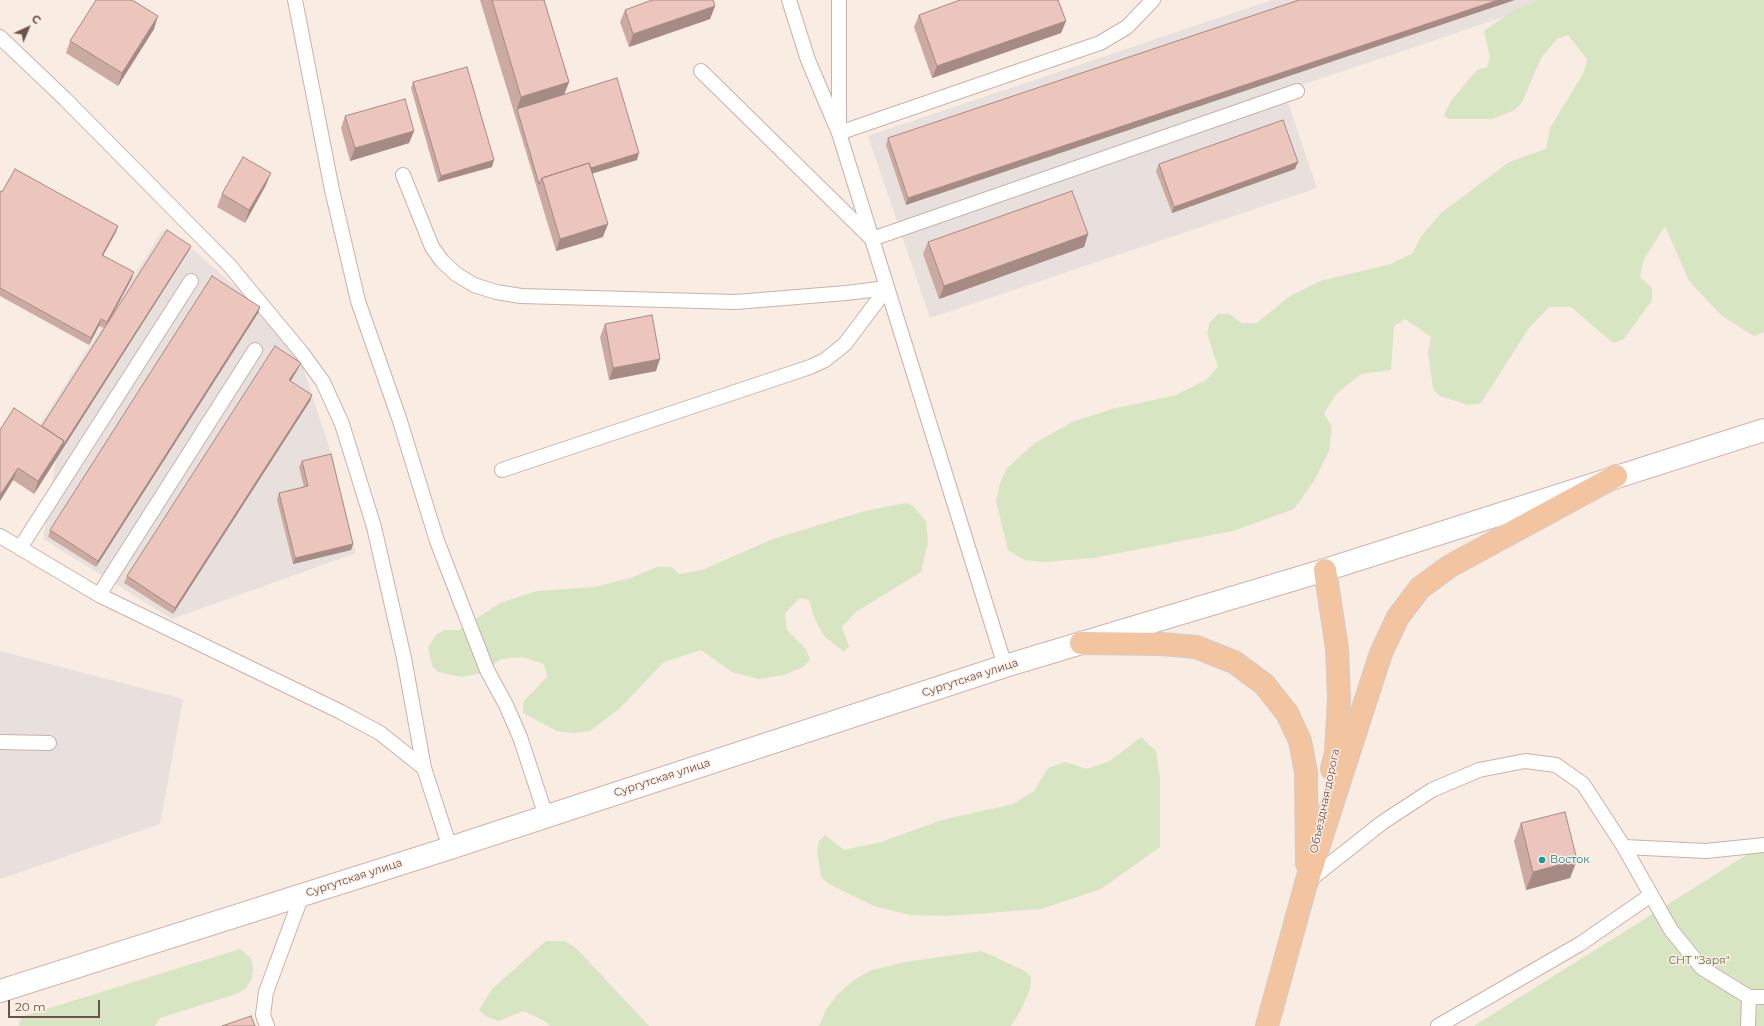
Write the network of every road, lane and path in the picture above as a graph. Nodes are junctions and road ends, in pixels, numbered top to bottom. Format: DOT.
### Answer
graph roads {
  1 [pos="295,0"];
  2 [pos="789,0"];
  3 [pos="840,0"];
  4 [pos="1153,0"];
  5 [pos="0,37"];
  6 [pos="701,71"];
  7 [pos="1297,91"];
  8 [pos="839,133"];
  9 [pos="402,175"];
  10 [pos="872,239"];
  11 [pos="191,281"];
  12 [pos="887,288"];
  13 [pos="255,350"];
  14 [pos="1764,430"];
  15 [pos="502,470"];
  16 [pos="1616,476"];
  17 [pos="0,536"];
  18 [pos="20,548"];
  19 [pos="1325,570"];
  20 [pos="99,595"];
  21 [pos="1081,643"];
  22 [pos="1005,666"];
  23 [pos="0,742"];
  24 [pos="49,743"];
  25 [pos="424,768"];
  26 [pos="546,816"];
  27 [pos="1764,845"];
  28 [pos="1624,847"];
  29 [pos="450,848"];
  30 [pos="1307,882"];
  31 [pos="302,895"];
  32 [pos="1651,895"];
  33 [pos="0,991"];
  34 [pos="1749,997"];
  35 [pos="1764,997"];
  36 [pos="260,1020"];
  37 [pos="1267,1026"];
  38 [pos="1438,1026"];
  39 [pos="1748,1026"];
  1 -- 26 [label="lane"];
  2 -- 8 [label="lane"];
  3 -- 8 [label="lane"];
  4 -- 8 [label="lane"];
  5 -- 25 [label="lane"];
  6 -- 10 [label="lane"];
  7 -- 10 [label="lane"];
  8 -- 10 [label="lane"];
  9 -- 12 [label="lane"];
  10 -- 12 [label="lane"];
  11 -- 18 [label="lane"];
  12 -- 15 [label="lane"];
  12 -- 22 [label="lane"];
  13 -- 20 [label="lane"];
  14 -- 16 [label="main road, Сургутская улица"];
  16 -- 19 [label="main road, Сургутская улица"];
  16 -- 30 [label="main road"];
  17 -- 18 [label="lane"];
  18 -- 20 [label="lane"];
  19 -- 21 [label="main road, Сургутская улица"];
  19 -- 30 [label="main road, Объездная дорога"];
  20 -- 25 [label="lane"];
  21 -- 22 [label="main road, Сургутская улица"];
  21 -- 30 [label="main road"];
  22 -- 26 [label="main road, Сургутская улица"];
  23 -- 24 [label="lane"];
  25 -- 29 [label="lane"];
  26 -- 29 [label="main road, Сургутская улица"];
  27 -- 28 [label="lane"];
  28 -- 30 [label="lane"];
  28 -- 32 [label="lane"];
  29 -- 31 [label="main road, Сургутская улица"];
  30 -- 37 [label="main road, Объездная дорога"];
  31 -- 33 [label="main road, Сургутская улица"];
  31 -- 36 [label="lane"];
  32 -- 34 [label="lane"];
  32 -- 38 [label="lane"];
  34 -- 35 [label="lane"];
  34 -- 39 [label="lane"];
}
